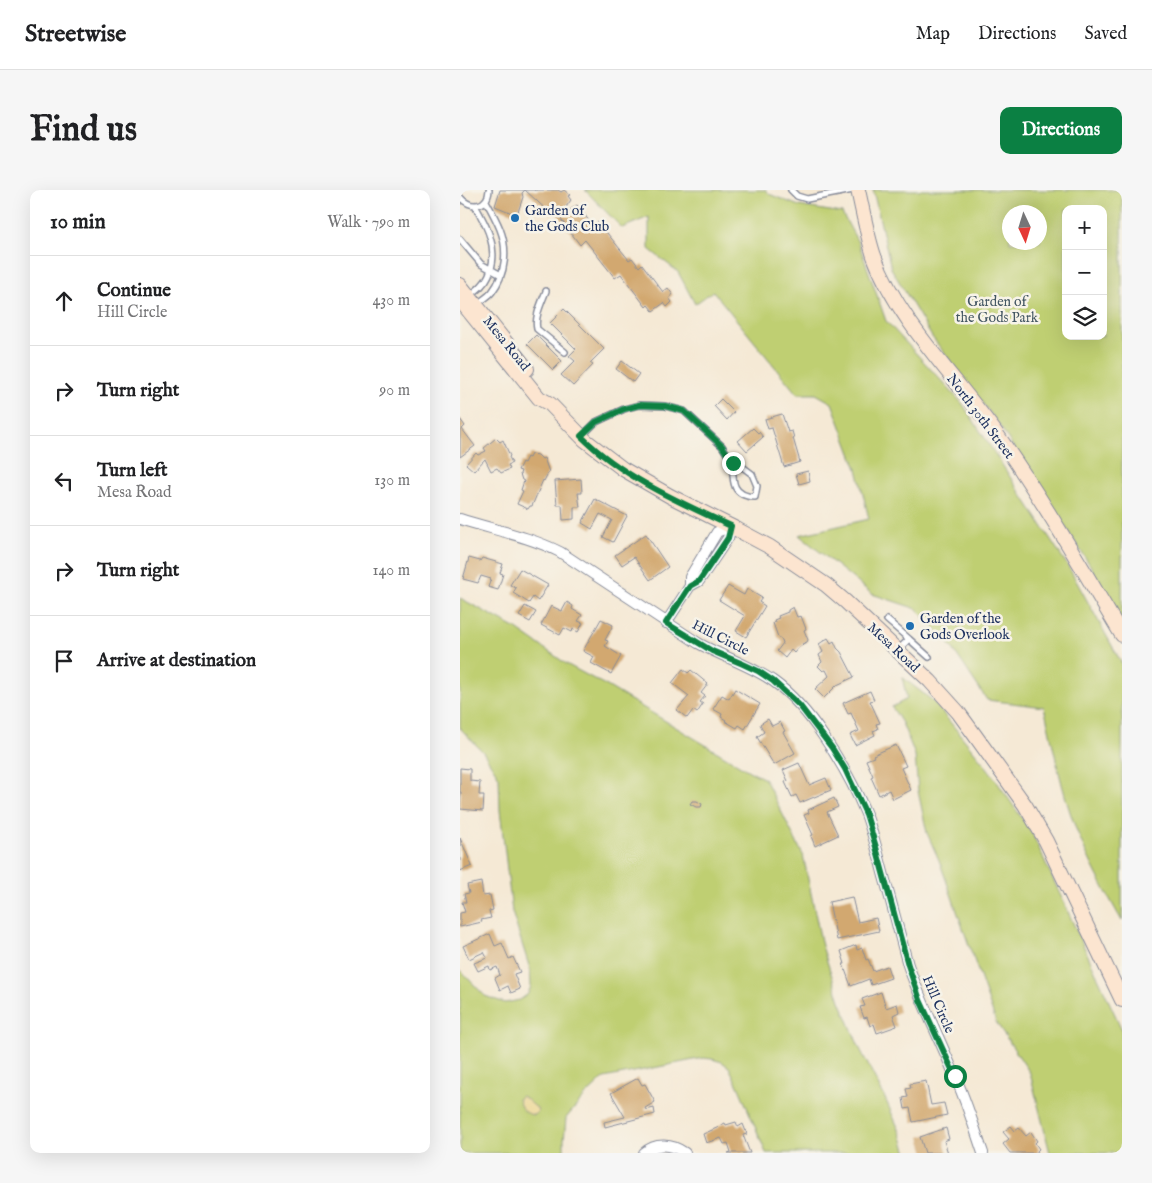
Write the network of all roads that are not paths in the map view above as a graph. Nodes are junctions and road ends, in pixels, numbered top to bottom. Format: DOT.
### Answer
graph roads {
  1 [pos="490,190"];
  2 [pos="791,190"];
  3 [pos="852,190"];
  4 [pos="858,190"];
  5 [pos="460,197"];
  6 [pos="486,201"];
  7 [pos="475,205"];
  8 [pos="501,230"];
  9 [pos="489,235"];
  10 [pos="460,239"];
  11 [pos="491,269"];
  12 [pos="501,275"];
  13 [pos="460,284"];
  14 [pos="546,291"];
  15 [pos="467,303"];
  16 [pos="565,352"];
  17 [pos="581,436"];
  18 [pos="733,463"];
  19 [pos="460,519"];
  20 [pos="731,526"];
  21 [pos="703,555"];
  22 [pos="713,561"];
  23 [pos="690,586"];
  24 [pos="887,620"];
  25 [pos="666,623"];
  26 [pos="1122,635"];
  27 [pos="909,639"];
  28 [pos="898,650"];
  29 [pos="929,657"];
  30 [pos="1122,1000"];
  31 [pos="644,1153"];
  32 [pos="685,1153"];
  33 [pos="983,1153"];
  1 -- 6 [label="lane"];
  2 -- 3 [label="lane"];
  4 -- 26 [label="main road, North 30th Street"];
  5 -- 7 [label="lane"];
  6 -- 7 [label="lane"];
  6 -- 8 [label="lane"];
  7 -- 9 [label="lane"];
  8 -- 9 [label="lane"];
  8 -- 12 [label="lane"];
  9 -- 11 [label="lane"];
  10 -- 11 [label="lane"];
  11 -- 12 [label="lane"];
  11 -- 15 [label="lane"];
  12 -- 15 [label="lane"];
  13 -- 15 [label="main road, Mesa Road"];
  14 -- 16 [label="lane"];
  15 -- 17 [label="main road, Mesa Road"];
  17 -- 18 [label="lane"];
  17 -- 20 [label="main road, Mesa Road"];
  18 -- 18 [label="lane"];
  19 -- 25 [label="street, Hill Circle"];
  20 -- 21 [label="street"];
  20 -- 22 [label="street"];
  20 -- 28 [label="main road, Mesa Road"];
  21 -- 22 [label="street"];
  21 -- 23 [label="street"];
  22 -- 23 [label="street"];
  23 -- 25 [label="street"];
  24 -- 27 [label="lane"];
  25 -- 33 [label="street, Hill Circle"];
  27 -- 28 [label="lane"];
  27 -- 29 [label="lane"];
  28 -- 30 [label="main road, Mesa Road"];
  31 -- 32 [label="street"];
}
